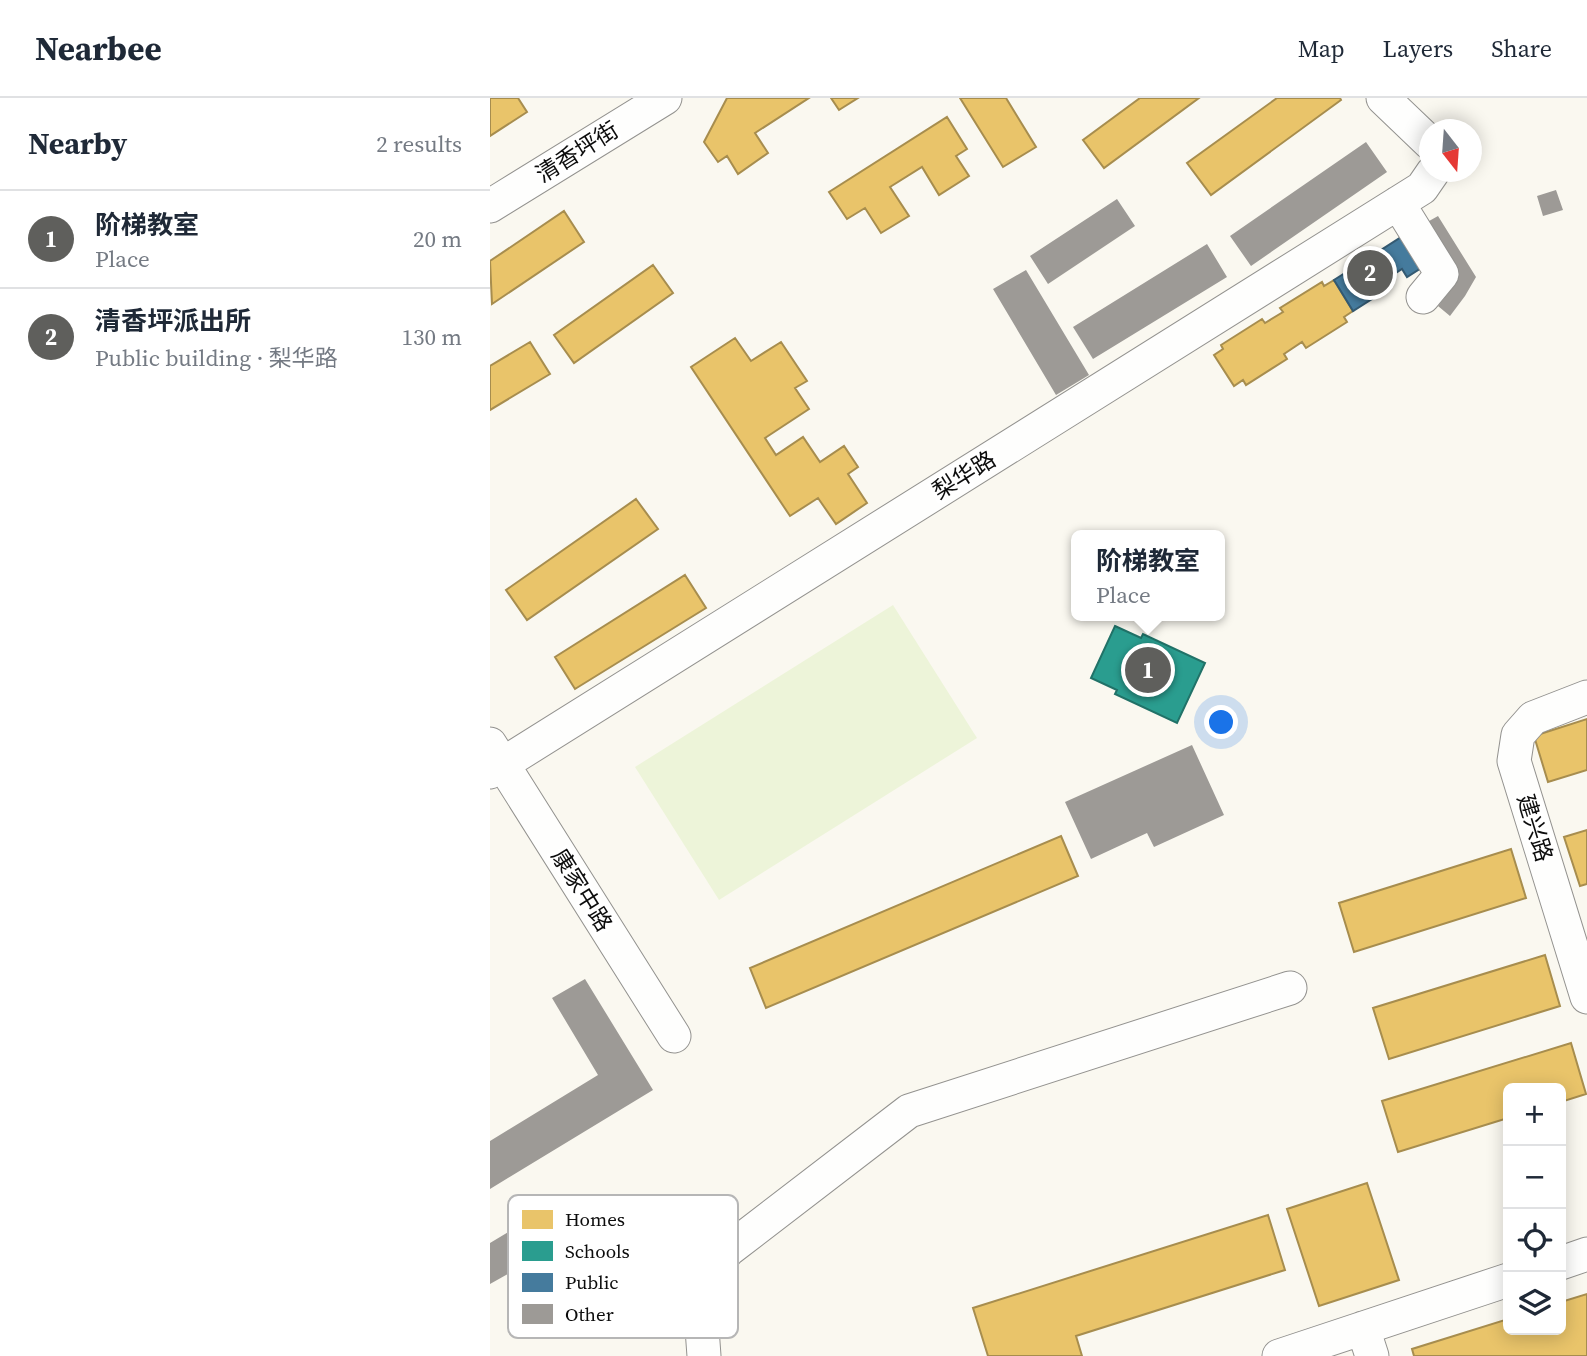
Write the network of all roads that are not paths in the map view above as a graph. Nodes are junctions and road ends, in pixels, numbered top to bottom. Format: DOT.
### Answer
graph roads {
  1 [pos="664,98"];
  2 [pos="1383,98"];
  3 [pos="1419,132"];
  4 [pos="1426,182"];
  5 [pos="1398,203"];
  6 [pos="490,206"];
  7 [pos="1423,297"];
  8 [pos="1587,697"];
  9 [pos="494,760"];
  10 [pos="1290,988"];
  11 [pos="1587,997"];
  12 [pos="674,1036"];
  13 [pos="738,1242"];
  14 [pos="1587,1254"];
  15 [pos="1566,1261"];
  16 [pos="1503,1282"];
  17 [pos="703,1338"];
  18 [pos="1368,1342"];
  19 [pos="705,1356"];
  20 [pos="1279,1356"];
  1 -- 6 [label="street, 清香坪街"];
  2 -- 3 [label="street"];
  4 -- 5 [label="street, 梨华路"];
  5 -- 7 [label="street"];
  5 -- 9 [label="street, 梨华路"];
  8 -- 11 [label="street, 建兴路"];
  9 -- 12 [label="street, 康家中路"];
  10 -- 13 [label="street"];
  14 -- 15 [label="street"];
  16 -- 18 [label="street"];
  17 -- 19 [label="street"];
  18 -- 20 [label="street"];
}
